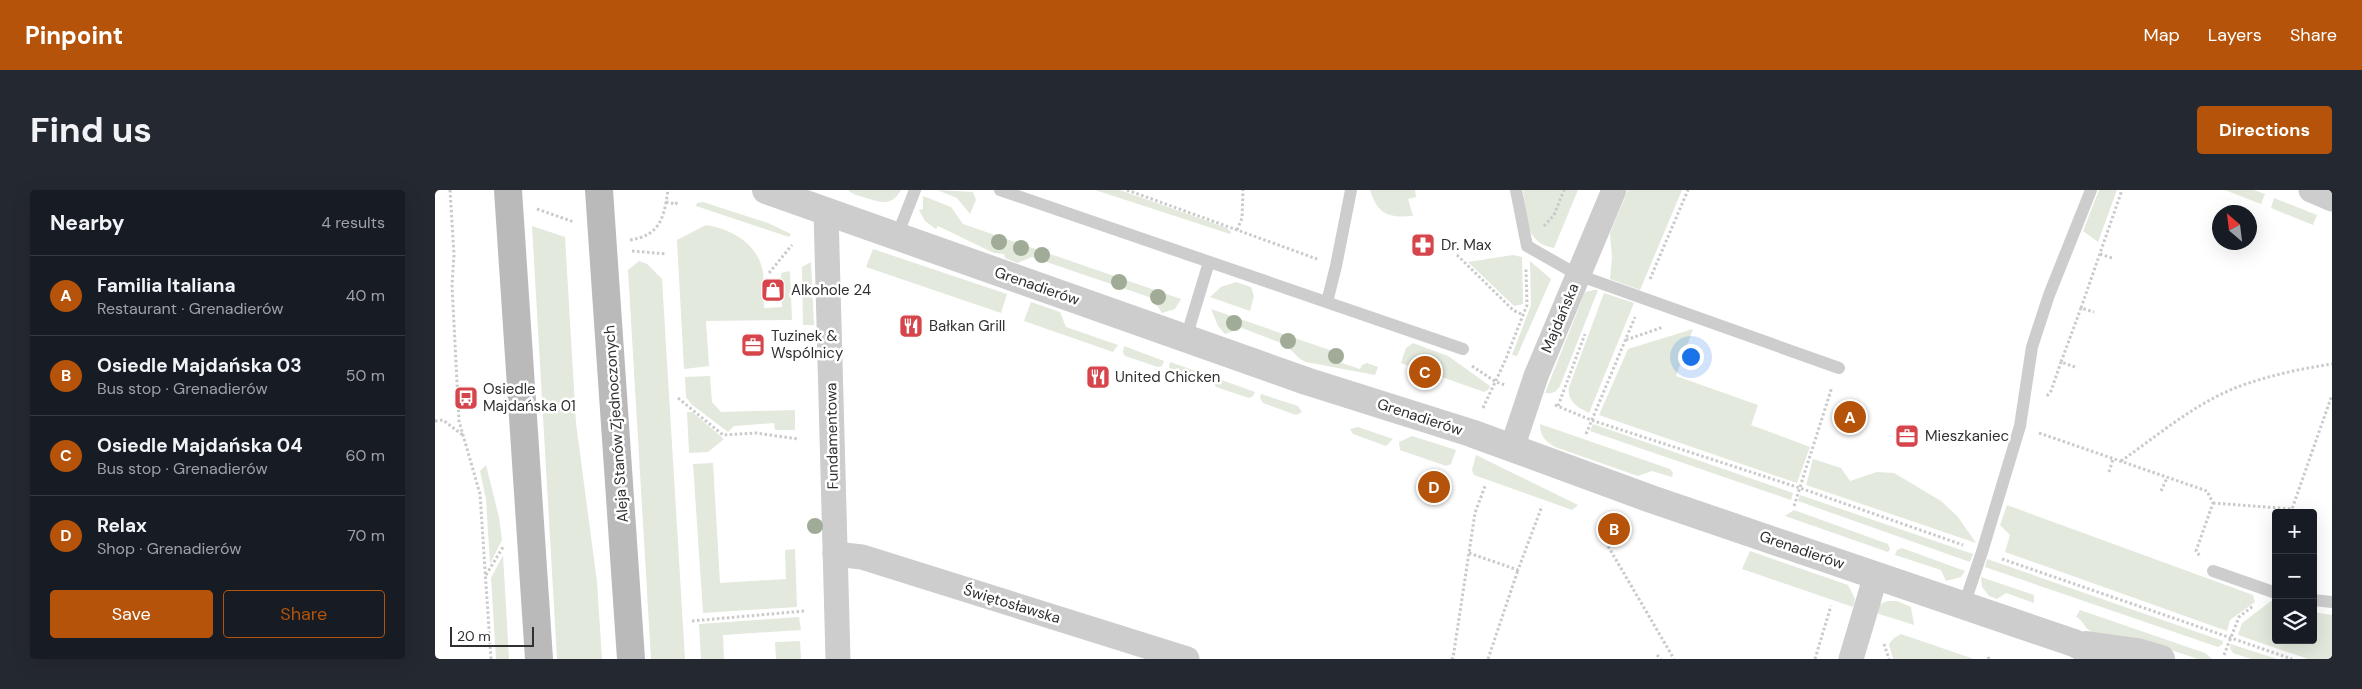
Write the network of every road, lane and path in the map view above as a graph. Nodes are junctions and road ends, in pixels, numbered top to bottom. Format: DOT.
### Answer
graph roads {
  1 [pos="450,190"];
  2 [pos="508,190"];
  3 [pos="599,190"];
  4 [pos="766,190"];
  5 [pos="915,190"];
  6 [pos="1000,190"];
  7 [pos="1127,190"];
  8 [pos="1243,190"];
  9 [pos="1351,190"];
  10 [pos="1516,190"];
  11 [pos="1565,190"];
  12 [pos="1614,190"];
  13 [pos="2091,190"];
  14 [pos="2122,190"];
  15 [pos="677,200"];
  16 [pos="666,202"];
  17 [pos="826,212"];
  18 [pos="1237,230"];
  19 [pos="897,236"];
  20 [pos="792,245"];
  21 [pos="1527,246"];
  22 [pos="629,251"];
  23 [pos="667,254"];
  24 [pos="2099,254"];
  25 [pos="1457,255"];
  26 [pos="2113,258"];
  27 [pos="1209,262"];
  28 [pos="1337,266"];
  29 [pos="769,273"];
  30 [pos="1578,275"];
  31 [pos="1327,302"];
  32 [pos="2081,308"];
  33 [pos="2094,312"];
  34 [pos="1523,315"];
  35 [pos="1186,338"];
  36 [pos="1463,349"];
  37 [pos="2061,362"];
  38 [pos="2332,364"];
  39 [pos="2075,367"];
  40 [pos="1839,368"];
  41 [pos="1496,382"];
  42 [pos="1529,395"];
  43 [pos="2332,395"];
  44 [pos="678,398"];
  45 [pos="1488,400"];
  46 [pos="2041,403"];
  47 [pos="2331,403"];
  48 [pos="435,421"];
  49 [pos="2032,431"];
  50 [pos="464,436"];
  51 [pos="798,439"];
  52 [pos="1511,448"];
  53 [pos="2113,459"];
  54 [pos="2121,461"];
  55 [pos="2109,472"];
  56 [pos="2167,478"];
  57 [pos="1485,486"];
  58 [pos="1800,488"];
  59 [pos="2161,491"];
  60 [pos="2213,504"];
  61 [pos="1542,506"];
  62 [pos="1794,506"];
  63 [pos="1598,530"];
  64 [pos="1983,552"];
  65 [pos="1469,553"];
  66 [pos="835,554"];
  67 [pos="1518,570"];
  68 [pos="2213,571"];
  69 [pos="1876,575"];
  70 [pos="2272,592"];
  71 [pos="2272,593"];
  72 [pos="2317,600"];
  73 [pos="2332,602"];
  74 [pos="1964,605"];
  75 [pos="1831,606"];
  76 [pos="805,611"];
  77 [pos="692,621"];
  78 [pos="2230,638"];
  79 [pos="2074,643"];
  80 [pos="1657,655"];
  81 [pos="2224,655"];
  82 [pos="491,659"];
  83 [pos="539,659"];
  84 [pos="631,659"];
  85 [pos="838,659"];
  86 [pos="1187,659"];
  87 [pos="1451,659"];
  88 [pos="1488,659"];
  89 [pos="1661,659"];
  90 [pos="1674,659"];
  91 [pos="1815,659"];
  92 [pos="1851,659"];
  93 [pos="2106,659"];
  94 [pos="2161,659"];
  95 [pos="2291,659"];
  1 -- 50 [label="path"];
  2 -- 83 [label="main road"];
  3 -- 84 [label="main road, Aleja Stanów Zjednoczonych"];
  4 -- 17 [label="street, Grenadierów"];
  5 -- 19 [label="lane"];
  6 -- 27 [label="lane"];
  7 -- 18 [label="path"];
  8 -- 18 [label="path"];
  9 -- 28 [label="lane"];
  10 -- 21 [label="lane"];
  11 -- 21 [label="path"];
  12 -- 30 [label="street, Majdańska"];
  13 -- 64 [label="lane"];
  14 -- 24 [label="path"];
  15 -- 16 [label="path"];
  17 -- 19 [label="street, Grenadierów"];
  17 -- 66 [label="street, Fundamentowa"];
  18 -- 28 [label="path"];
  19 -- 35 [label="street, Grenadierów"];
  20 -- 29 [label="path"];
  21 -- 30 [label="lane"];
  21 -- 34 [label="path"];
  22 -- 23 [label="path"];
  24 -- 26 [label="path"];
  24 -- 32 [label="path"];
  25 -- 34 [label="path"];
  27 -- 31 [label="lane"];
  27 -- 35 [label="lane"];
  28 -- 31 [label="lane"];
  30 -- 40 [label="lane"];
  30 -- 42 [label="street, Majdańska"];
  31 -- 36 [label="lane"];
  32 -- 33 [label="path"];
  32 -- 37 [label="path"];
  34 -- 41 [label="path"];
  35 -- 52 [label="street, Grenadierów"];
  36 -- 41 [label="path"];
  37 -- 39 [label="path"];
  37 -- 46 [label="path"];
  38 -- 54 [label="path"];
  40 -- 58 [label="path"];
  41 -- 42 [label="path"];
  41 -- 45 [label="path"];
  42 -- 52 [label="street, Majdańska"];
  42 -- 58 [label="path"];
  43 -- 47 [label="path"];
  44 -- 51 [label="path"];
  47 -- 60 [label="path"];
  48 -- 50 [label="path"];
  49 -- 53 [label="path"];
  50 -- 82 [label="path"];
  52 -- 69 [label="street, Grenadierów"];
  53 -- 54 [label="path"];
  53 -- 55 [label="path"];
  54 -- 56 [label="path"];
  56 -- 59 [label="path"];
  56 -- 60 [label="path"];
  57 -- 65 [label="path"];
  58 -- 62 [label="path"];
  58 -- 64 [label="path"];
  60 -- 68 [label="path"];
  61 -- 67 [label="path"];
  63 -- 90 [label="path"];
  64 -- 74 [label="lane"];
  64 -- 78 [label="path"];
  65 -- 67 [label="path"];
  65 -- 87 [label="path"];
  66 -- 85 [label="street, Fundamentowa"];
  66 -- 86 [label="street, Świętosławska"];
  67 -- 88 [label="path"];
  68 -- 70 [label="lane"];
  69 -- 74 [label="street, Grenadierów"];
  69 -- 92 [label="street"];
  71 -- 78 [label="path"];
  72 -- 73 [label="lane"];
  74 -- 79 [label="street, Grenadierów"];
  75 -- 91 [label="path"];
  76 -- 77 [label="path"];
  78 -- 81 [label="path"];
  78 -- 95 [label="path"];
  79 -- 93 [label="street, Grenadierów"];
  79 -- 94 [label="street, Grenadierów"];
  80 -- 89 [label="path"];
}
